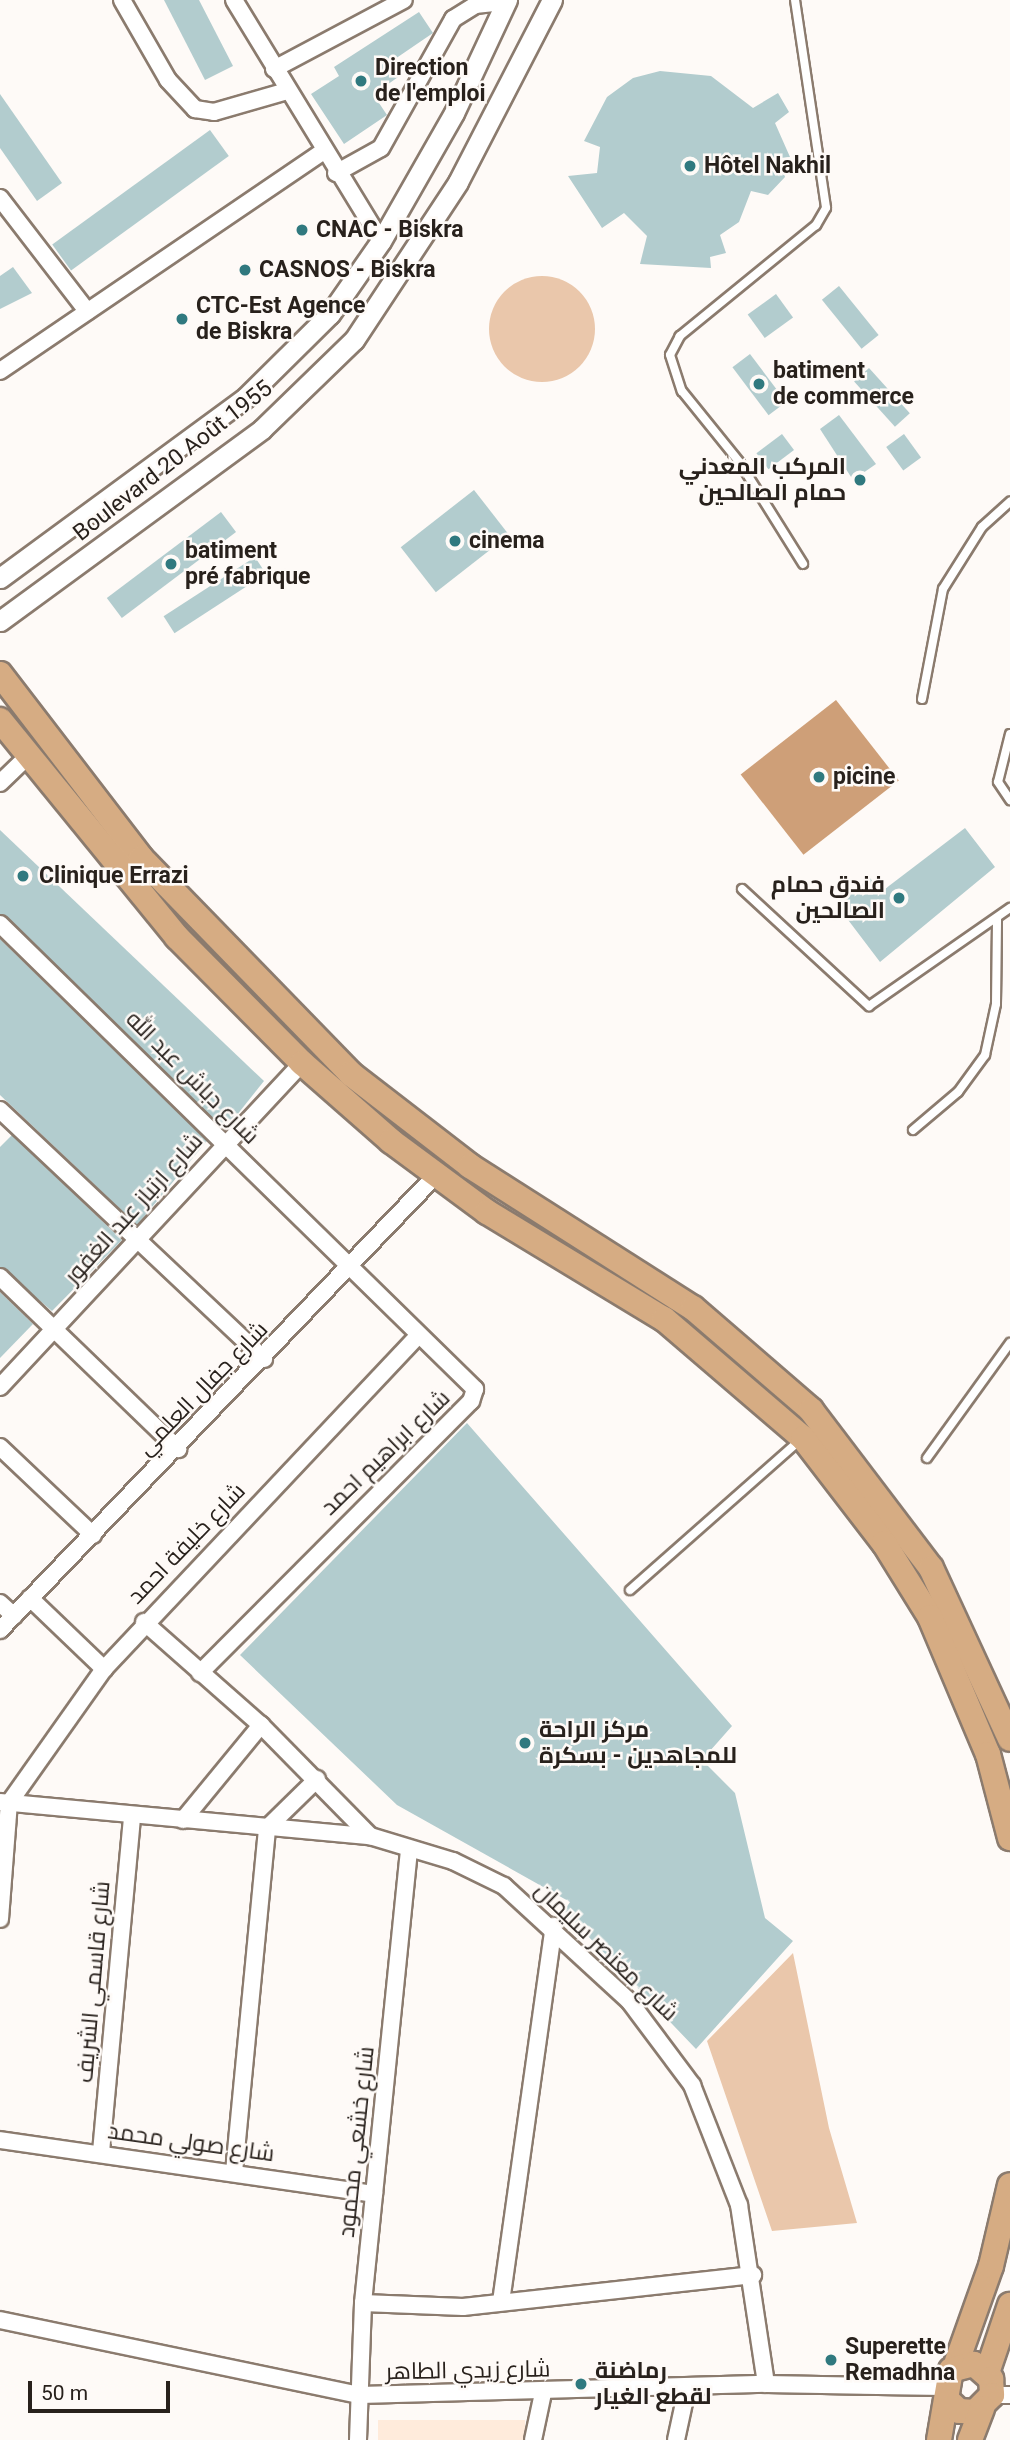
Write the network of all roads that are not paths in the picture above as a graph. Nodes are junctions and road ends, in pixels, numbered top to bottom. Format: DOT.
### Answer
graph roads {
  1 [pos="122,0"];
  2 [pos="234,0"];
  3 [pos="404,0"];
  4 [pos="552,0"];
  5 [pos="795,0"];
  6 [pos="506,1"];
  7 [pos="274,69"];
  8 [pos="287,91"];
  9 [pos="322,152"];
  10 [pos="336,173"];
  11 [pos="0,198"];
  12 [pos="381,241"];
  13 [pos="88,311"];
  14 [pos="0,371"];
  15 [pos="1010,502"];
  16 [pos="803,564"];
  17 [pos="0,578"];
  18 [pos="0,621"];
  19 [pos="0,674"];
  20 [pos="922,699"];
  21 [pos="0,720"];
  22 [pos="1010,734"];
  23 [pos="28,756"];
  24 [pos="0,783"];
  25 [pos="1010,800"];
  26 [pos="743,889"];
  27 [pos="1010,908"];
  28 [pos="997,918"];
  29 [pos="0,924"];
  30 [pos="302,1063"];
  31 [pos="1,1114"];
  32 [pos="913,1130"];
  33 [pos="225,1143"];
  34 [pos="436,1175"];
  35 [pos="138,1242"];
  36 [pos="349,1267"];
  37 [pos="0,1277"];
  38 [pos="54,1330"];
  39 [pos="419,1335"];
  40 [pos="1010,1343"];
  41 [pos="264,1359"];
  42 [pos="0,1387"];
  43 [pos="803,1438"];
  44 [pos="0,1447"];
  45 [pos="178,1449"];
  46 [pos="927,1458"];
  47 [pos="93,1535"];
  48 [pos="630,1590"];
  49 [pos="30,1598"];
  50 [pos="0,1603"];
  51 [pos="13,1616"];
  52 [pos="144,1622"];
  53 [pos="0,1630"];
  54 [pos="104,1669"];
  55 [pos="200,1672"];
  56 [pos="261,1725"];
  57 [pos="1010,1739"];
  58 [pos="317,1779"];
  59 [pos="4,1802"];
  60 [pos="132,1816"];
  61 [pos="183,1820"];
  62 [pos="267,1828"];
  63 [pos="370,1836"];
  64 [pos="1010,1838"];
  65 [pos="409,1848"];
  66 [pos="0,1919"];
  67 [pos="554,1926"];
  68 [pos="0,2140"];
  69 [pos="101,2152"];
  70 [pos="234,2172"];
  71 [pos="1010,2185"];
  72 [pos="374,2194"];
  73 [pos="753,2275"];
  74 [pos="501,2302"];
  75 [pos="363,2303"];
  76 [pos="1010,2306"];
  77 [pos="0,2320"];
  78 [pos="766,2384"];
  79 [pos="948,2385"];
  80 [pos="687,2389"];
  81 [pos="543,2393"];
  82 [pos="993,2393"];
  83 [pos="360,2395"];
  84 [pos="358,2440"];
  85 [pos="533,2440"];
  86 [pos="676,2440"];
  87 [pos="939,2440"];
  88 [pos="970,2440"];
  1 -- 8 [label="street"];
  2 -- 7 [label="street"];
  3 -- 7 [label="street"];
  4 -- 18 [label="street, Boulevard 20 Août 1955"];
  5 -- 16 [label="lane"];
  6 -- 10 [label="street"];
  6 -- 12 [label="street, Boulevard 20 Août 1955"];
  7 -- 8 [label="street"];
  8 -- 9 [label="street"];
  9 -- 10 [label="street"];
  9 -- 13 [label="street"];
  10 -- 12 [label="street"];
  11 -- 13 [label="street"];
  12 -- 17 [label="street, Boulevard 20 Août 1955"];
  13 -- 14 [label="street"];
  15 -- 20 [label="lane"];
  19 -- 57 [label="main road"];
  21 -- 23 [label="main road"];
  22 -- 25 [label="lane"];
  23 -- 24 [label="street"];
  23 -- 30 [label="main road"];
  26 -- 28 [label="lane"];
  27 -- 28 [label="lane"];
  28 -- 32 [label="lane"];
  29 -- 33 [label="street, شارع دباش عبد الله"];
  30 -- 33 [label="street, شارع ارتباز عبد الغفور"];
  30 -- 34 [label="main road"];
  31 -- 35 [label="street"];
  33 -- 35 [label="street, شارع ارتباز عبد الغفور"];
  33 -- 36 [label="street, شارع دباش عبد الله"];
  34 -- 36 [label="street, شارع جفال العلمي"];
  34 -- 43 [label="main road"];
  35 -- 38 [label="street, شارع ارتباز عبد الغفور"];
  35 -- 41 [label="street"];
  36 -- 39 [label="street, شارع ابراهيم احمد"];
  36 -- 41 [label="street, شارع جفال العلمي"];
  37 -- 38 [label="street"];
  38 -- 42 [label="street, شارع ارتباز عبد الغفور"];
  38 -- 45 [label="street"];
  39 -- 52 [label="street, شارع خليفة احمد"];
  39 -- 55 [label="street, شارع ابراهيم احمد"];
  40 -- 46 [label="lane"];
  41 -- 45 [label="street, شارع جفال العلمي"];
  43 -- 48 [label="lane"];
  43 -- 64 [label="main road"];
  44 -- 47 [label="street"];
  45 -- 47 [label="street, شارع جفال العلمي"];
  47 -- 49 [label="street, شارع جفال العلمي"];
  49 -- 51 [label="street, شارع جفال العلمي"];
  49 -- 54 [label="street"];
  50 -- 51 [label="street"];
  51 -- 53 [label="street, شارع جفال العلمي"];
  52 -- 54 [label="street, شارع خليفة احمد"];
  52 -- 55 [label="street"];
  54 -- 59 [label="street, شارع خليفة احمد"];
  55 -- 56 [label="street"];
  56 -- 58 [label="street"];
  56 -- 61 [label="street"];
  58 -- 62 [label="street"];
  58 -- 63 [label="street"];
  59 -- 60 [label="street, شارع معنصر سليمان"];
  59 -- 66 [label="street"];
  60 -- 61 [label="street, شارع معنصر سليمان"];
  60 -- 69 [label="street, شارع قاسمي الشريف"];
  61 -- 62 [label="street, شارع معنصر سليمان"];
  62 -- 63 [label="street, شارع معنصر سليمان"];
  62 -- 70 [label="street"];
  63 -- 65 [label="street, شارع معنصر سليمان"];
  65 -- 67 [label="street, شارع معنصر سليمان"];
  65 -- 72 [label="street, شارع خشعي محمود"];
  67 -- 73 [label="street, شارع معنصر سليمان"];
  67 -- 74 [label="street"];
  68 -- 69 [label="street, شارع صولي محمد"];
  69 -- 70 [label="street, شارع صولي محمد"];
  70 -- 72 [label="street, شارع صولي محمد"];
  71 -- 79 [label="main road"];
  72 -- 75 [label="street, شارع خشعي محمود"];
  73 -- 74 [label="street"];
  73 -- 78 [label="street, شارع معنصر سليمان"];
  74 -- 75 [label="street"];
  75 -- 83 [label="street, شارع خشعي محمود"];
  76 -- 82 [label="main road"];
  77 -- 83 [label="street, شارع زيدي الطاهر"];
  78 -- 79 [label="street, شارع زيدي الطاهر"];
  78 -- 80 [label="street, شارع زيدي الطاهر"];
  79 -- 82 [label="main road"];
  79 -- 82 [label="main road"];
  79 -- 87 [label="main road"];
  80 -- 81 [label="street, شارع زيدي الطاهر"];
  80 -- 86 [label="street"];
  81 -- 83 [label="street, شارع زيدي الطاهر"];
  81 -- 85 [label="street"];
  82 -- 88 [label="main road"];
  83 -- 84 [label="street, شارع خشعي محمود"];
}
